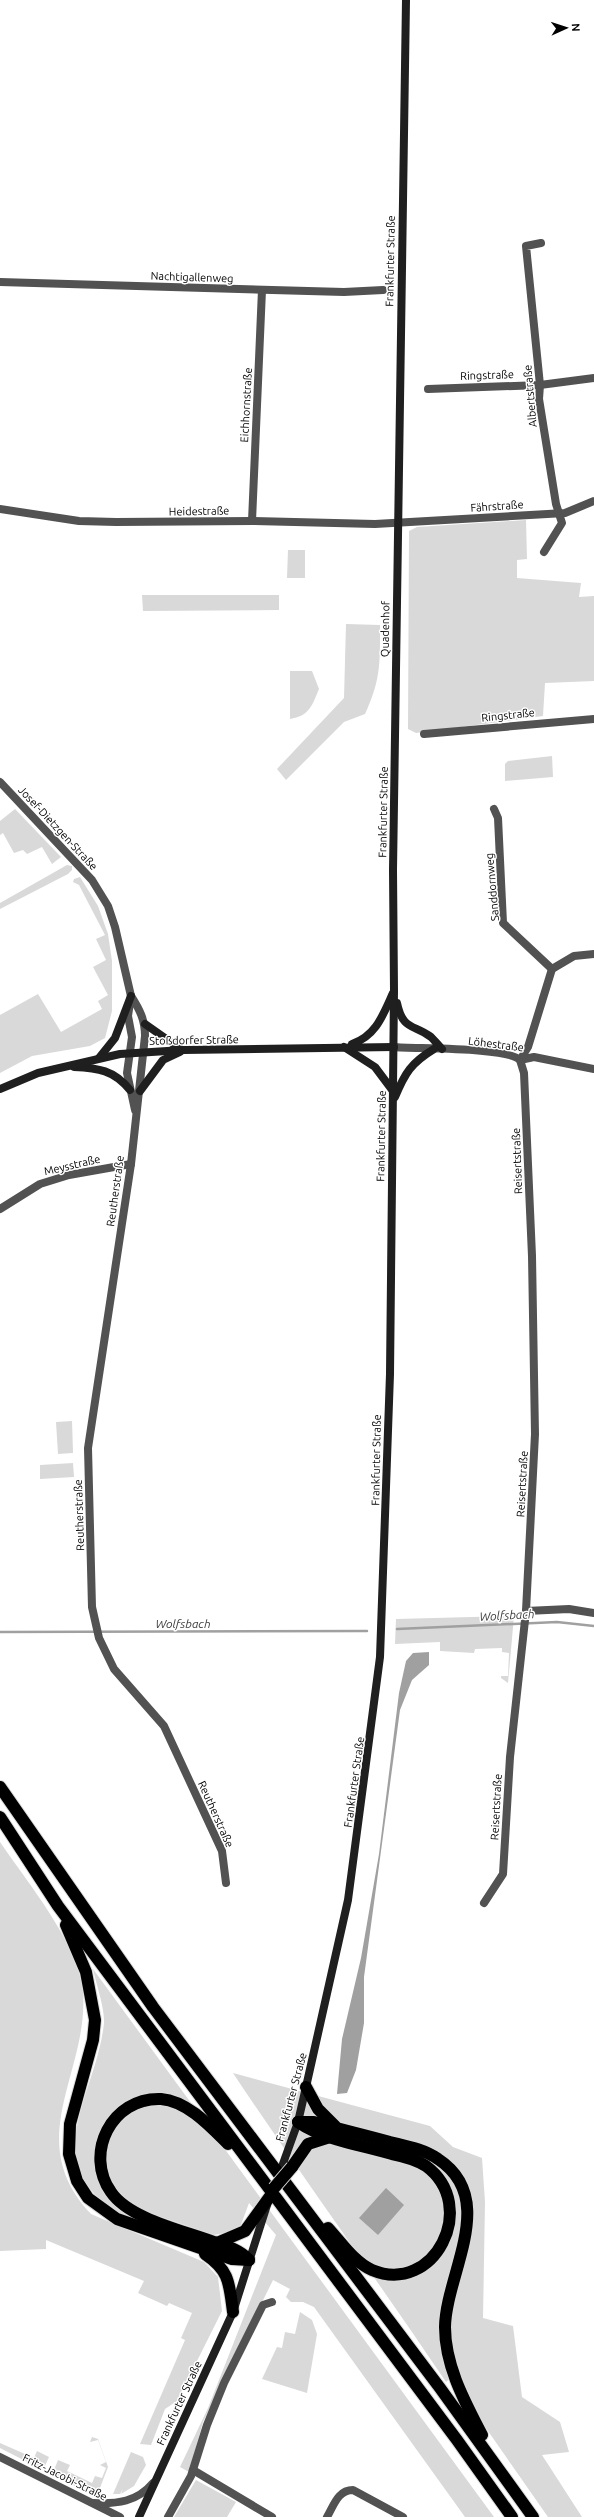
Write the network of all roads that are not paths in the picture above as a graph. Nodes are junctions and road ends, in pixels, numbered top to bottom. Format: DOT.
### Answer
graph roads {
  1 [pos="406,0"];
  2 [pos="541,243"];
  3 [pos="0,282"];
  4 [pos="262,290"];
  5 [pos="384,290"];
  6 [pos="594,378"];
  7 [pos="540,385"];
  8 [pos="428,389"];
  9 [pos="594,501"];
  10 [pos="0,509"];
  11 [pos="560,514"];
  12 [pos="252,521"];
  13 [pos="398,522"];
  14 [pos="544,552"];
  15 [pos="594,719"];
  16 [pos="424,734"];
  17 [pos="395,737"];
  18 [pos="0,782"];
  19 [pos="494,809"];
  20 [pos="594,954"];
  21 [pos="552,969"];
  22 [pos="394,991"];
  23 [pos="131,996"];
  24 [pos="145,1024"];
  25 [pos="344,1047"];
  26 [pos="394,1047"];
  27 [pos="438,1049"];
  28 [pos="183,1050"];
  29 [pos="143,1052"];
  30 [pos="130,1053"];
  31 [pos="99,1058"];
  32 [pos="520,1060"];
  33 [pos="61,1067"];
  34 [pos="594,1069"];
  35 [pos="0,1089"];
  36 [pos="130,1090"];
  37 [pos="140,1091"];
  38 [pos="393,1092"];
  39 [pos="393,1101"];
  40 [pos="136,1113"];
  41 [pos="131,1164"];
  42 [pos="0,1209"];
  43 [pos="594,1614"];
  44 [pos="526,1615"];
  45 [pos="0,1787"];
  46 [pos="0,1817"];
  47 [pos="226,1883"];
  48 [pos="484,1903"];
  49 [pos="58,1906"];
  50 [pos="306,2088"];
  51 [pos="298,2122"];
  52 [pos="334,2132"];
  53 [pos="289,2162"];
  54 [pos="260,2176"];
  55 [pos="281,2176"];
  56 [pos="264,2211"];
  57 [pos="217,2243"];
  58 [pos="194,2247"];
  59 [pos="249,2260"];
  60 [pos="272,2302"];
  61 [pos="233,2312"];
  62 [pos="0,2457"];
  63 [pos="499,2468"];
  64 [pos="193,2470"];
  65 [pos="153,2483"];
  66 [pos="91,2503"];
  67 [pos="120,2517"];
  68 [pos="139,2517"];
  69 [pos="168,2517"];
  70 [pos="272,2517"];
  71 [pos="327,2517"];
  72 [pos="403,2517"];
  73 [pos="512,2517"];
  74 [pos="533,2517"];
  1 -- 13 [label="main road, Frankfurter Straße"];
  2 -- 7 [label="street, Albertstraße"];
  3 -- 4 [label="street, Nachtigallenweg"];
  4 -- 5 [label="street, Nachtigallenweg"];
  4 -- 12 [label="street, Eichhornstraße"];
  6 -- 7 [label="street, Ringstraße"];
  7 -- 8 [label="street, Ringstraße"];
  7 -- 11 [label="street, Albertstraße"];
  9 -- 11 [label="street, Fährstraße"];
  10 -- 12 [label="street, Heidestraße"];
  11 -- 13 [label="street, Fährstraße"];
  11 -- 14 [label="street, Albertstraße"];
  12 -- 13 [label="street, Heidestraße"];
  13 -- 17 [label="main road, Quadenhof"];
  15 -- 16 [label="street, Ringstraße"];
  17 -- 22 [label="main road, Frankfurter Straße"];
  18 -- 23 [label="street, Josef-Dietzgen-Straße"];
  19 -- 21 [label="street, Sanddornweg"];
  20 -- 21 [label="street"];
  21 -- 32 [label="street"];
  22 -- 25 [label="main road"];
  22 -- 26 [label="main road, Frankfurter Straße"];
  22 -- 27 [label="main road"];
  23 -- 24 [label="street, Stoßdorfer Straße"];
  23 -- 30 [label="street, Josef-Dietzgen-Straße"];
  23 -- 31 [label="main road"];
  24 -- 28 [label="main road"];
  24 -- 29 [label="street, Reutherstraße"];
  25 -- 26 [label="main road, Stoßdorfer Straße"];
  25 -- 28 [label="main road, Stoßdorfer Straße"];
  25 -- 38 [label="main road"];
  26 -- 27 [label="street, Löhestraße"];
  26 -- 38 [label="main road, Frankfurter Straße"];
  27 -- 32 [label="street, Löhestraße"];
  27 -- 39 [label="main road"];
  28 -- 29 [label="main road, Stoßdorfer Straße"];
  28 -- 37 [label="main road"];
  29 -- 30 [label="main road, Stoßdorfer Straße"];
  29 -- 37 [label="street, Reutherstraße"];
  30 -- 31 [label="main road, Stoßdorfer Straße"];
  30 -- 36 [label="street, Reutherstraße"];
  31 -- 33 [label="main road, Stoßdorfer Straße"];
  32 -- 34 [label="street, Löhestraße"];
  32 -- 44 [label="street, Reisertstraße"];
  33 -- 35 [label="main road, Stoßdorfer Straße"];
  33 -- 36 [label="main road"];
  36 -- 40 [label="street, Reutherstraße"];
  37 -- 40 [label="street, Reutherstraße"];
  38 -- 39 [label="main road, Frankfurter Straße"];
  39 -- 50 [label="main road, Frankfurter Straße"];
  40 -- 41 [label="street, Reutherstraße"];
  41 -- 42 [label="street, Meysstraße"];
  41 -- 47 [label="street, Reutherstraße"];
  43 -- 44 [label="street"];
  44 -- 48 [label="street, Reisertstraße"];
  45 -- 55 [label="highway"];
  46 -- 49 [label="highway"];
  49 -- 54 [label="highway"];
  49 -- 58 [label="highway"];
  50 -- 51 [label="main road, Frankfurter Straße"];
  50 -- 52 [label="highway"];
  51 -- 52 [label="highway"];
  51 -- 53 [label="main road, Frankfurter Straße"];
  52 -- 53 [label="highway"];
  52 -- 55 [label="highway"];
  52 -- 63 [label="highway"];
  53 -- 55 [label="main road, Frankfurter Straße"];
  53 -- 56 [label="highway, bridge"];
  54 -- 57 [label="highway"];
  54 -- 73 [label="highway"];
  55 -- 63 [label="highway"];
  56 -- 57 [label="highway"];
  56 -- 59 [label="main road, Frankfurter Straße"];
  57 -- 59 [label="highway"];
  58 -- 59 [label="highway"];
  58 -- 61 [label="highway"];
  59 -- 61 [label="main road, Frankfurter Straße"];
  60 -- 64 [label="street"];
  61 -- 65 [label="main road, Frankfurter Straße"];
  62 -- 66 [label="street, Fritz-Jacobi-Straße"];
  63 -- 74 [label="highway"];
  64 -- 69 [label="street"];
  64 -- 70 [label="street"];
  65 -- 66 [label="street, Frankfurter Straße"];
  65 -- 68 [label="main road, Frankfurter Straße"];
  66 -- 67 [label="street, Fritz-Jacobi-Straße"];
  71 -- 72 [label="street"];
}
